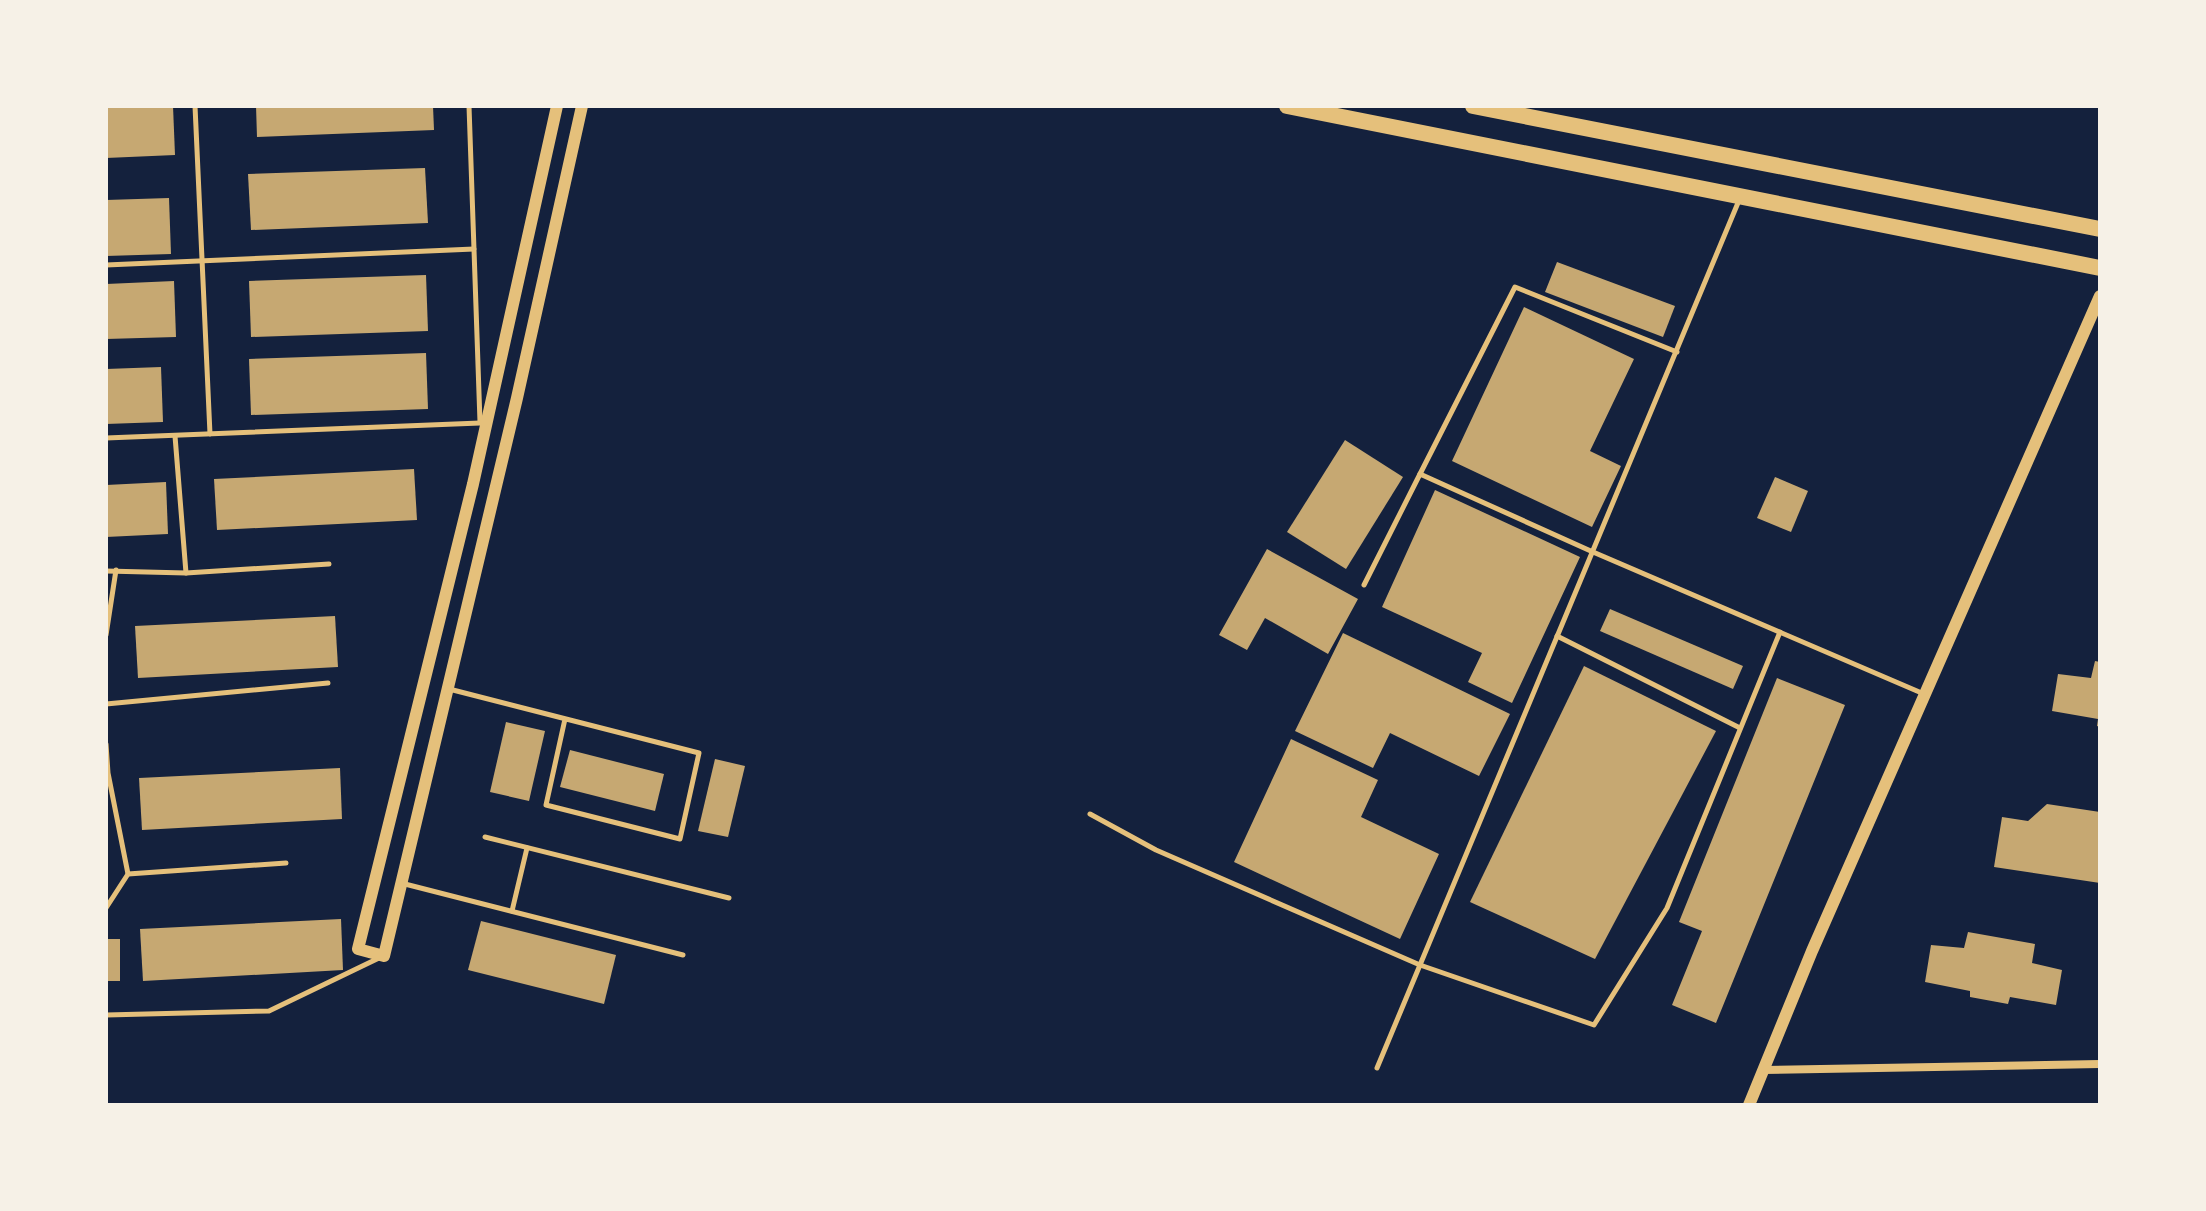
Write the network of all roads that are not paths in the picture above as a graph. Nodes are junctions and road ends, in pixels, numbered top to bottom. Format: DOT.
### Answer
graph roads {
  1 [pos="195,106"];
  2 [pos="469,106"];
  3 [pos="557,106"];
  4 [pos="582,106"];
  5 [pos="1287,106"];
  6 [pos="1473,106"];
  7 [pos="1741,197"];
  8 [pos="2100,229"];
  9 [pos="474,249"];
  10 [pos="202,261"];
  11 [pos="106,265"];
  12 [pos="2100,268"];
  13 [pos="2100,296"];
  14 [pos="1677,352"];
  15 [pos="480,423"];
  16 [pos="210,434"];
  17 [pos="175,436"];
  18 [pos="106,438"];
  19 [pos="482,443"];
  20 [pos="1420,474"];
  21 [pos="1593,552"];
  22 [pos="329,564"];
  23 [pos="116,570"];
  24 [pos="106,571"];
  25 [pos="186,573"];
  26 [pos="1364,585"];
  27 [pos="1780,632"];
  28 [pos="106,635"];
  29 [pos="1557,636"];
  30 [pos="328,683"];
  31 [pos="448,689"];
  32 [pos="1925,694"];
  33 [pos="106,704"];
  34 [pos="565,719"];
  35 [pos="1740,728"];
  36 [pos="106,744"];
  37 [pos="107,773"];
  38 [pos="1090,814"];
  39 [pos="485,837"];
  40 [pos="527,848"];
  41 [pos="286,863"];
  42 [pos="128,874"];
  43 [pos="401,883"];
  44 [pos="729,898"];
  45 [pos="106,908"];
  46 [pos="512,911"];
  47 [pos="683,955"];
  48 [pos="384,956"];
  49 [pos="1420,965"];
  50 [pos="106,1015"];
  51 [pos="2100,1064"];
  52 [pos="1377,1068"];
  53 [pos="1763,1070"];
  54 [pos="1749,1105"];
  1 -- 10 [label="lane"];
  2 -- 9 [label="lane"];
  3 -- 19 [label="street"];
  4 -- 31 [label="street"];
  5 -- 7 [label="main road"];
  6 -- 8 [label="main road"];
  7 -- 12 [label="main road"];
  7 -- 14 [label="lane"];
  9 -- 10 [label="lane"];
  9 -- 15 [label="lane"];
  10 -- 11 [label="lane"];
  10 -- 16 [label="lane"];
  13 -- 32 [label="street"];
  14 -- 20 [label="lane"];
  14 -- 21 [label="lane"];
  15 -- 16 [label="lane"];
  15 -- 19 [label="lane"];
  16 -- 17 [label="lane"];
  17 -- 18 [label="lane"];
  17 -- 25 [label="lane"];
  19 -- 48 [label="street"];
  20 -- 21 [label="lane"];
  20 -- 26 [label="lane"];
  21 -- 27 [label="lane"];
  21 -- 29 [label="lane"];
  22 -- 25 [label="lane"];
  23 -- 24 [label="lane"];
  23 -- 25 [label="lane"];
  23 -- 28 [label="lane"];
  27 -- 32 [label="lane"];
  27 -- 35 [label="lane"];
  29 -- 35 [label="lane"];
  29 -- 49 [label="lane"];
  30 -- 33 [label="lane"];
  31 -- 34 [label="lane"];
  31 -- 43 [label="street"];
  32 -- 53 [label="street"];
  34 -- 34 [label="lane"];
  35 -- 49 [label="lane"];
  36 -- 37 [label="lane"];
  37 -- 42 [label="lane"];
  38 -- 49 [label="lane"];
  39 -- 40 [label="lane"];
  40 -- 44 [label="lane"];
  40 -- 46 [label="lane"];
  41 -- 42 [label="lane"];
  42 -- 45 [label="lane"];
  43 -- 46 [label="lane"];
  43 -- 48 [label="street"];
  46 -- 47 [label="lane"];
  48 -- 50 [label="lane"];
  49 -- 52 [label="lane"];
  51 -- 53 [label="street"];
  53 -- 54 [label="street"];
}
